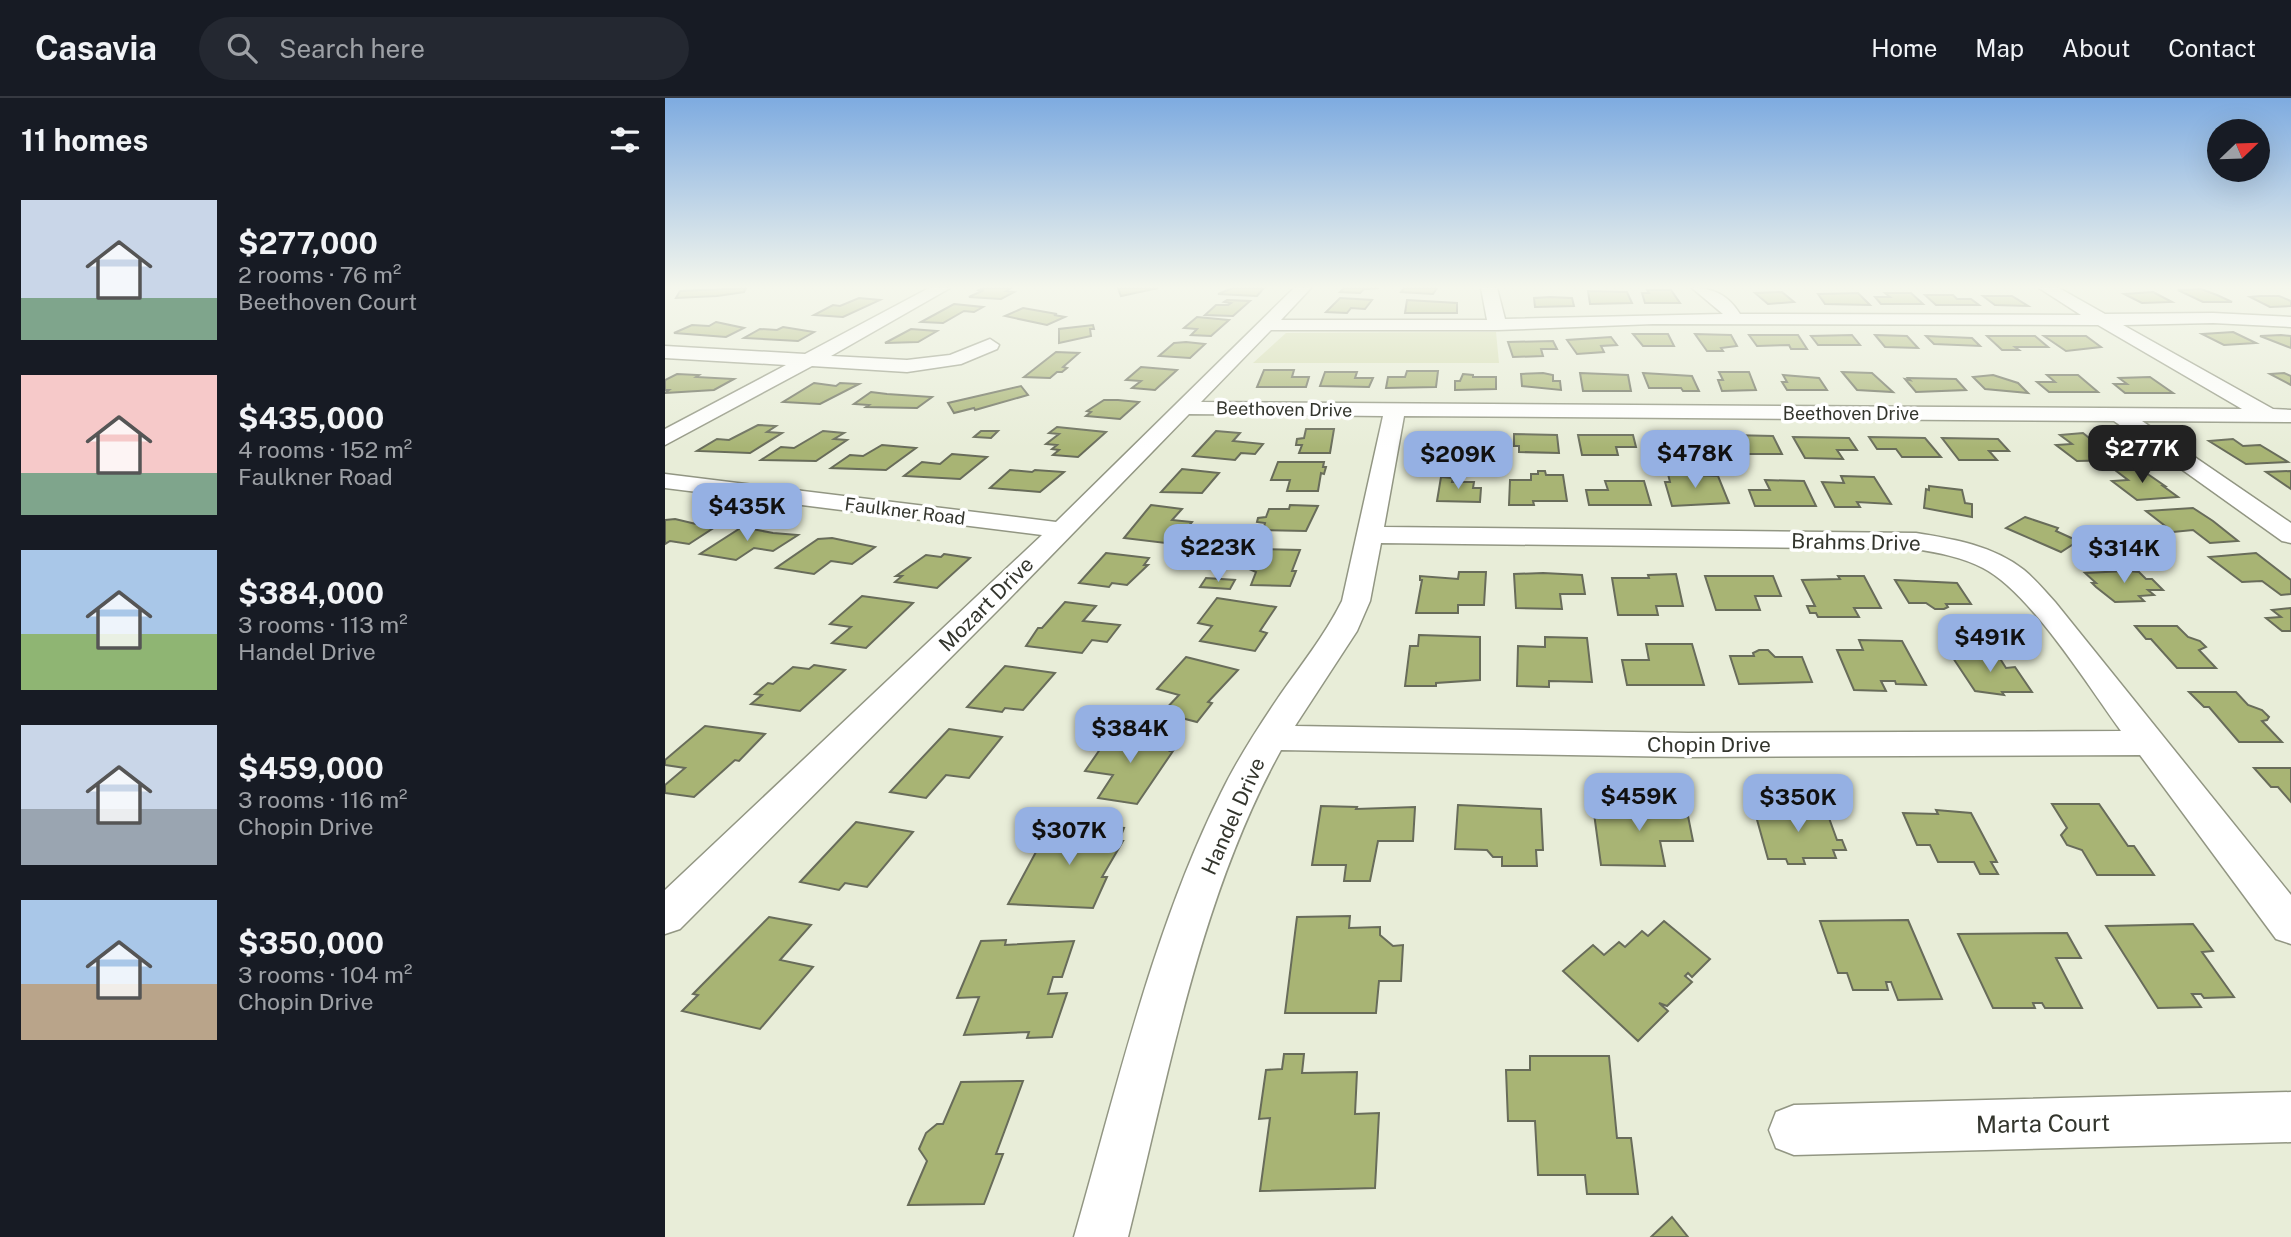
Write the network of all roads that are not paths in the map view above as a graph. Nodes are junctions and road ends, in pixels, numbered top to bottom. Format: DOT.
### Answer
graph roads {
  1 [pos="843,341"];
  2 [pos="1249,341"];
  3 [pos="2138,341"];
  4 [pos="990,345"];
  5 [pos="665,352"];
  6 [pos="806,361"];
  7 [pos="1182,408"];
  8 [pos="1395,410"];
  9 [pos="2119,415"];
  10 [pos="2291,415"];
  11 [pos="2268,416"];
  12 [pos="2291,429"];
  13 [pos="665,438"];
  14 [pos="665,481"];
  15 [pos="1061,530"];
  16 [pos="1370,535"];
  17 [pos="2291,535"];
  18 [pos="1270,738"];
  19 [pos="2147,743"];
  20 [pos="665,916"];
  21 [pos="2291,926"];
  22 [pos="2291,1117"];
  23 [pos="1794,1130"];
  24 [pos="1101,1237"];
  1 -- 6 [label="street"];
  2 -- 7 [label="street, Mozart Drive"];
  3 -- 11 [label="street"];
  4 -- 6 [label="street"];
  5 -- 6 [label="street"];
  6 -- 13 [label="street"];
  7 -- 8 [label="street, Beethoven Drive"];
  7 -- 15 [label="street, Mozart Drive"];
  8 -- 9 [label="street, Beethoven Drive"];
  8 -- 16 [label="street, Handel Drive"];
  9 -- 11 [label="street, Beethoven Drive"];
  9 -- 17 [label="street"];
  10 -- 11 [label="street, Beethoven Drive"];
  11 -- 12 [label="street"];
  14 -- 15 [label="street, Faulkner Road"];
  15 -- 20 [label="street, Mozart Drive"];
  16 -- 18 [label="street, Handel Drive"];
  16 -- 19 [label="street, Brahms Drive"];
  18 -- 19 [label="street, Chopin Drive"];
  18 -- 24 [label="street, Handel Drive"];
  19 -- 21 [label="street, Brahms Drive"];
  22 -- 23 [label="street, Marta Court"];
}
